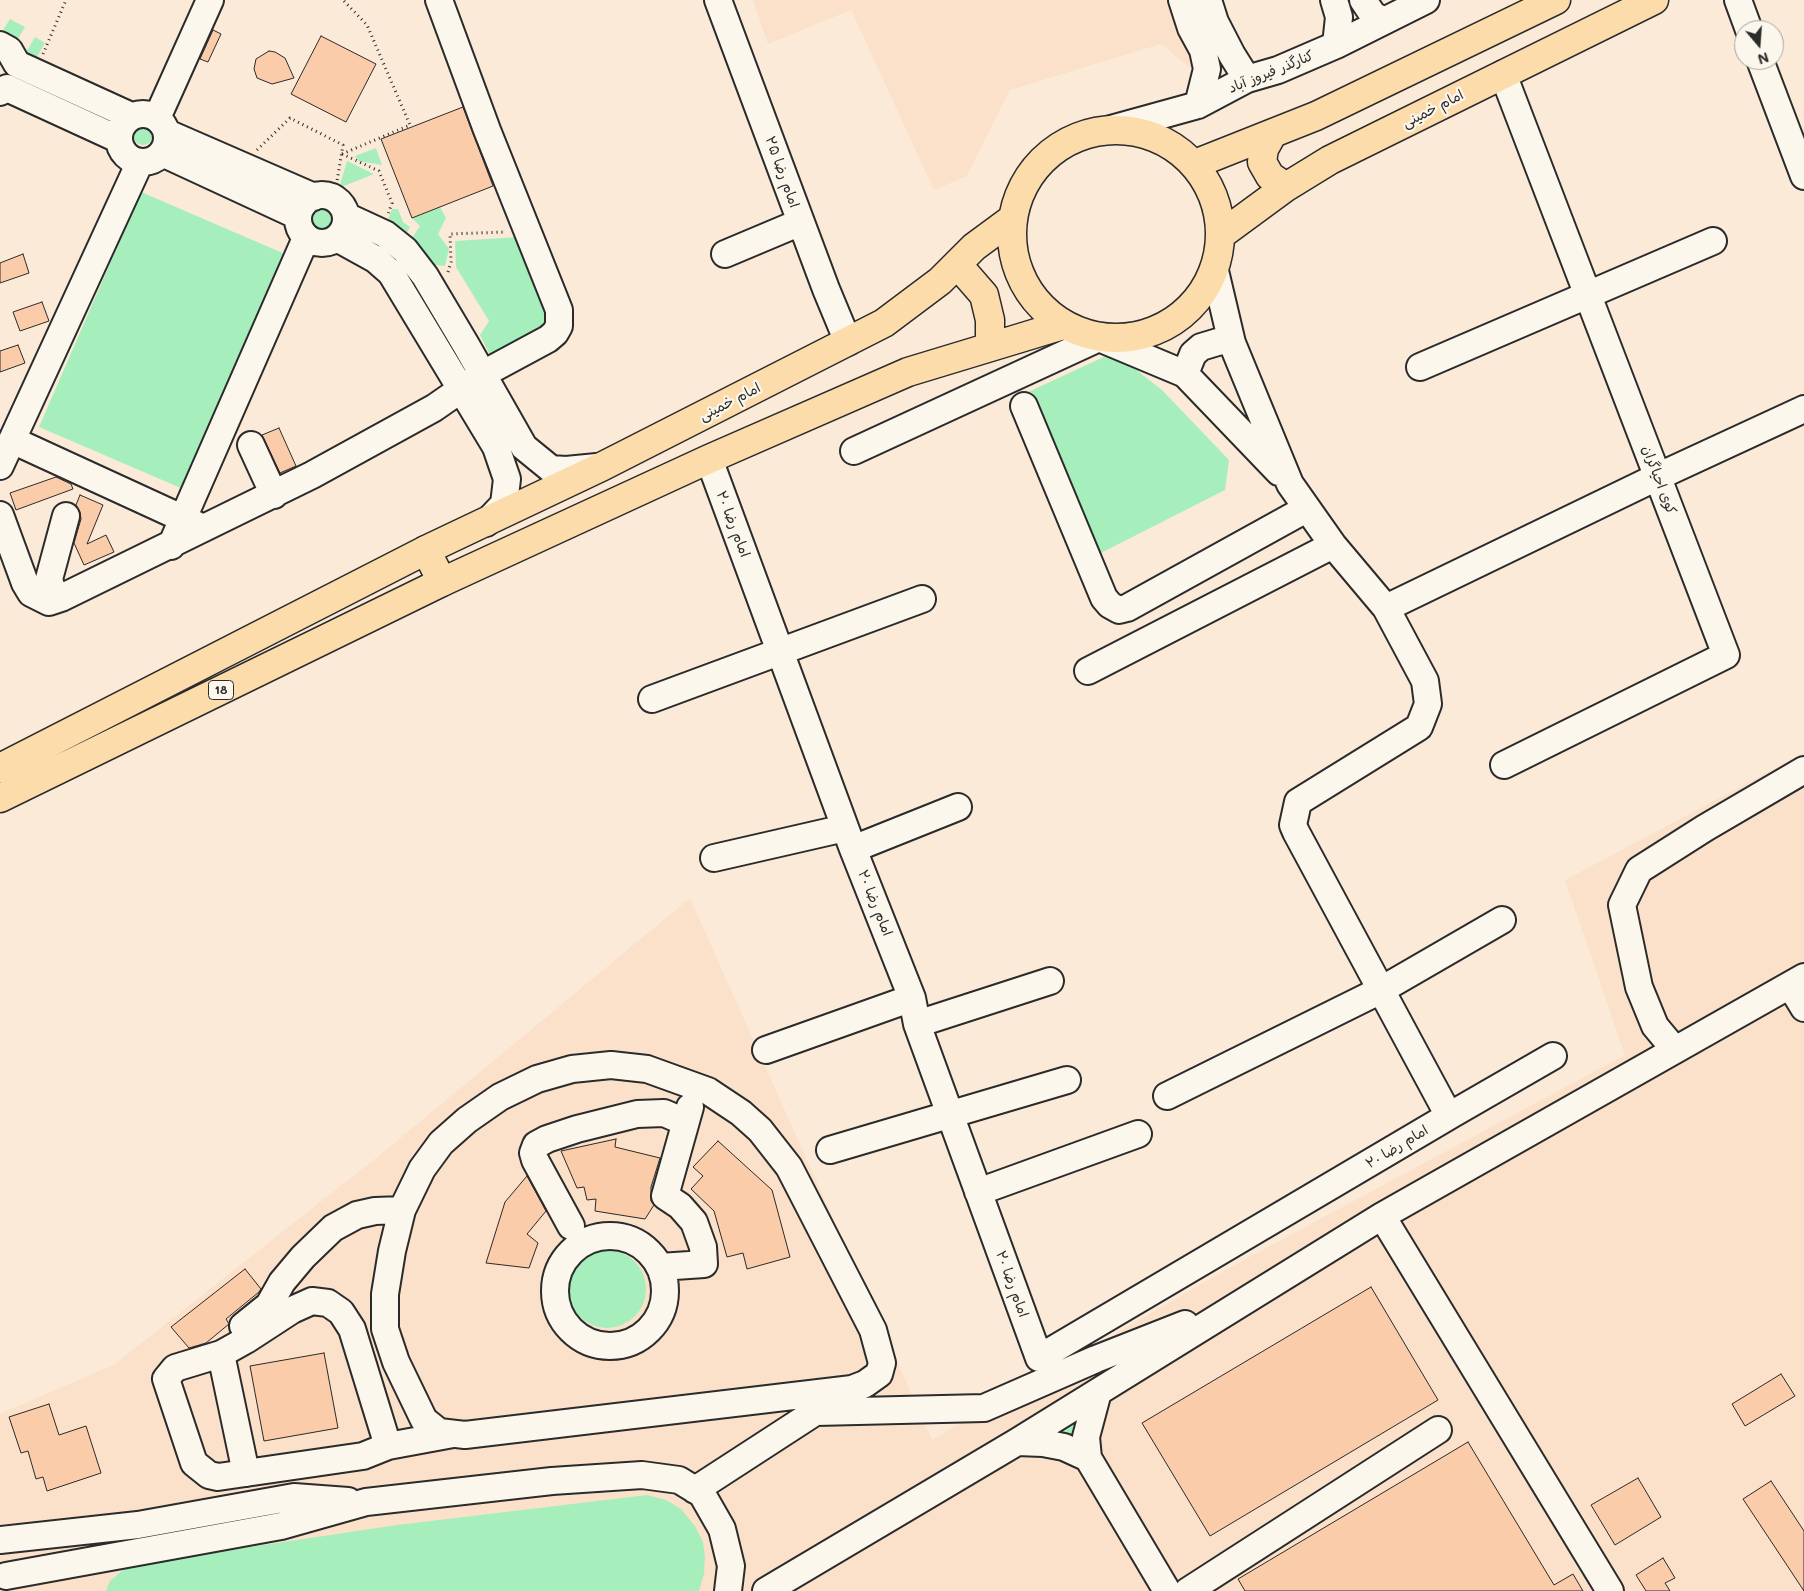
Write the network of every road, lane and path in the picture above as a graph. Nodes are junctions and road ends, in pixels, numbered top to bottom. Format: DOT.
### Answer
graph roads {
  1 [pos="66,0"];
  2 [pos="196,0"];
  3 [pos="210,0"];
  4 [pos="343,0"];
  5 [pos="440,0"];
  6 [pos="718,0"];
  7 [pos="1182,0"];
  8 [pos="1208,0"];
  9 [pos="1334,0"];
  10 [pos="1363,0"];
  11 [pos="1426,0"];
  12 [pos="1556,0"];
  13 [pos="1654,0"];
  14 [pos="1738,0"];
  15 [pos="1745,20"];
  16 [pos="1384,21"];
  17 [pos="0,45"];
  18 [pos="1336,45"];
  19 [pos="1764,70"];
  20 [pos="35,72"];
  21 [pos="1503,74"];
  22 [pos="1247,79"];
  23 [pos="0,92"];
  24 [pos="1198,105"];
  25 [pos="1110,129"];
  26 [pos="1273,133"];
  27 [pos="143,137"];
  28 [pos="342,154"];
  29 [pos="1195,164"];
  30 [pos="242,166"];
  31 [pos="1804,176"];
  32 [pos="1286,187"];
  33 [pos="1012,219"];
  34 [pos="322,221"];
  35 [pos="801,222"];
  36 [pos="528,231"];
  37 [pos="381,232"];
  38 [pos="1222,234"];
  39 [pos="1713,241"];
  40 [pos="725,254"];
  41 [pos="957,264"];
  42 [pos="1215,271"];
  43 [pos="431,287"];
  44 [pos="1588,295"];
  45 [pos="1063,325"];
  46 [pos="1099,338"];
  47 [pos="848,342"];
  48 [pos="1232,343"];
  49 [pos="466,345"];
  50 [pos="990,346"];
  51 [pos="443,360"];
  52 [pos="1420,367"];
  53 [pos="483,374"];
  54 [pos="1185,374"];
  55 [pos="461,390"];
  56 [pos="1024,406"];
  57 [pos="1804,409"];
  58 [pos="6,441"];
  59 [pos="251,445"];
  60 [pos="854,451"];
  61 [pos="709,459"];
  62 [pos="0,466"];
  63 [pos="603,466"];
  64 [pos="1657,477"];
  65 [pos="1290,484"];
  66 [pos="274,495"];
  67 [pos="1306,509"];
  68 [pos="0,516"];
  69 [pos="66,516"];
  70 [pos="486,523"];
  71 [pos="186,531"];
  72 [pos="1333,545"];
  73 [pos="426,550"];
  74 [pos="442,582"];
  75 [pos="922,599"];
  76 [pos="55,600"];
  77 [pos="1386,608"];
  78 [pos="781,651"];
  79 [pos="1088,671"];
  80 [pos="652,699"];
  81 [pos="1504,765"];
  82 [pos="0,768"];
  83 [pos="1804,770"];
  84 [pos="0,798"];
  85 [pos="958,807"];
  86 [pos="849,839"];
  87 [pos="714,858"];
  88 [pos="1502,920"];
  89 [pos="1050,981"];
  90 [pos="1797,981"];
  91 [pos="1381,990"];
  92 [pos="912,998"];
  93 [pos="1804,1008"];
  94 [pos="917,1024"];
  95 [pos="766,1050"];
  96 [pos="1675,1050"];
  97 [pos="1553,1056"];
  98 [pos="1067,1080"];
  99 [pos="695,1086"];
  100 [pos="1167,1096"];
  101 [pos="950,1114"];
  102 [pos="1449,1116"];
  103 [pos="685,1122"];
  104 [pos="1138,1134"];
  105 [pos="830,1150"];
  106 [pos="978,1192"];
  107 [pos="402,1210"];
  108 [pos="1382,1216"];
  109 [pos="572,1226"];
  110 [pos="660,1267"];
  111 [pos="1246,1300"];
  112 [pos="226,1342"];
  113 [pos="852,1388"];
  114 [pos="1098,1392"];
  115 [pos="788,1397"];
  116 [pos="807,1418"];
  117 [pos="1438,1430"];
  118 [pos="453,1434"];
  119 [pos="1018,1442"];
  120 [pos="388,1446"];
  121 [pos="1088,1458"];
  122 [pos="246,1473"];
  123 [pos="695,1490"];
  124 [pos="366,1502"];
  125 [pos="0,1540"];
  126 [pos="9,1581"];
  127 [pos="728,1591"];
  128 [pos="766,1591"];
  129 [pos="1167,1591"];
  130 [pos="1188,1591"];
  131 [pos="1610,1591"];
  1 -- 20 [label="path"];
  2 -- 27 [label="street"];
  3 -- 27 [label="street"];
  4 -- 28 [label="path"];
  5 -- 36 [label="street"];
  6 -- 35 [label="street, امام رضا ۲۵"];
  7 -- 24 [label="street"];
  8 -- 22 [label="street"];
  9 -- 18 [label="street"];
  10 -- 16 [label="street"];
  11 -- 16 [label="street, کنارگذر فیروز آباد"];
  12 -- 26 [label="main road"];
  13 -- 21 [label="main road, امام خمینی"];
  14 -- 15 [label="street"];
  16 -- 18 [label="street, کنارگذر فیروز آباد"];
  17 -- 20 [label="street"];
  18 -- 22 [label="street, کنارگذر فیروز آباد"];
  19 -- 31 [label="street"];
  20 -- 27 [label="street"];
  21 -- 32 [label="main road, امام خمینی"];
  21 -- 44 [label="street, کوی احیاگران"];
  22 -- 24 [label="street, کنارگذر فیروز آباد"];
  23 -- 27 [label="street"];
  24 -- 25 [label="street, کنارگذر فیروز آباد"];
  25 -- 29 [label="main road"];
  25 -- 33 [label="main road"];
  26 -- 29 [label="main road"];
  26 -- 32 [label="main road"];
  27 -- 30 [label="street"];
  27 -- 34 [label="street"];
  27 -- 58 [label="street"];
  28 -- 30 [label="path"];
  28 -- 34 [label="path"];
  28 -- 37 [label="path"];
  29 -- 38 [label="main road"];
  30 -- 34 [label="street"];
  32 -- 38 [label="main road, امام خمینی"];
  33 -- 41 [label="main road, امام خمینی"];
  33 -- 45 [label="main road"];
  34 -- 37 [label="street"];
  34 -- 51 [label="street"];
  34 -- 71 [label="street"];
  35 -- 40 [label="street"];
  35 -- 47 [label="street, امام رضا ۲۵"];
  36 -- 43 [label="path"];
  36 -- 53 [label="street"];
  37 -- 43 [label="street"];
  38 -- 42 [label="main road"];
  39 -- 44 [label="street"];
  41 -- 47 [label="main road, امام خمینی"];
  41 -- 50 [label="main road"];
  42 -- 46 [label="main road"];
  42 -- 48 [label="street"];
  43 -- 49 [label="street"];
  44 -- 52 [label="street"];
  44 -- 64 [label="street, کوی احیاگران"];
  45 -- 46 [label="main road"];
  45 -- 50 [label="main road"];
  46 -- 54 [label="street"];
  46 -- 60 [label="street"];
  47 -- 63 [label="main road, امام خمینی"];
  48 -- 54 [label="street"];
  48 -- 65 [label="street"];
  49 -- 51 [label="street"];
  49 -- 53 [label="street"];
  50 -- 61 [label="main road"];
  51 -- 55 [label="street"];
  53 -- 55 [label="street"];
  53 -- 63 [label="street"];
  54 -- 65 [label="street"];
  55 -- 66 [label="street"];
  55 -- 70 [label="street"];
  56 -- 67 [label="street"];
  57 -- 64 [label="street"];
  58 -- 62 [label="street"];
  58 -- 71 [label="street"];
  59 -- 66 [label="street"];
  61 -- 74 [label="main road"];
  61 -- 78 [label="street, امام رضا ۲۰"];
  63 -- 70 [label="main road, امام خمینی"];
  64 -- 77 [label="street"];
  64 -- 81 [label="street, کوی احیاگران"];
  65 -- 67 [label="street"];
  66 -- 71 [label="street"];
  67 -- 72 [label="street"];
  68 -- 76 [label="street"];
  69 -- 76 [label="street"];
  70 -- 73 [label="main road, امام خمینی"];
  71 -- 76 [label="street"];
  72 -- 77 [label="street"];
  72 -- 79 [label="street"];
  73 -- 74 [label="main road"];
  73 -- 82 [label="main road, 18"];
  74 -- 84 [label="main road, 18"];
  75 -- 78 [label="street"];
  77 -- 91 [label="street"];
  78 -- 80 [label="street"];
  78 -- 86 [label="street, امام رضا ۲۰"];
  83 -- 96 [label="street"];
  85 -- 86 [label="street"];
  86 -- 87 [label="street"];
  86 -- 92 [label="street, امام رضا ۲۰"];
  88 -- 91 [label="street"];
  89 -- 94 [label="street"];
  90 -- 93 [label="street"];
  90 -- 96 [label="street"];
  91 -- 100 [label="street"];
  91 -- 102 [label="street"];
  92 -- 94 [label="street, امام رضا ۲۰"];
  92 -- 95 [label="street"];
  94 -- 101 [label="street, امام رضا ۲۰"];
  96 -- 108 [label="street"];
  97 -- 102 [label="street"];
  98 -- 101 [label="street"];
  99 -- 103 [label="street"];
  99 -- 107 [label="street"];
  99 -- 113 [label="street"];
  101 -- 105 [label="street"];
  101 -- 106 [label="street, امام رضا ۲۰"];
  102 -- 106 [label="street, امام رضا ۲۰"];
  103 -- 109 [label="street"];
  103 -- 110 [label="street"];
  104 -- 106 [label="street"];
  107 -- 112 [label="street"];
  107 -- 118 [label="street"];
  108 -- 111 [label="street"];
  108 -- 131 [label="street"];
  110 -- 110 [label="street"];
  111 -- 114 [label="street"];
  111 -- 116 [label="street"];
  112 -- 120 [label="street"];
  112 -- 122 [label="street"];
  112 -- 122 [label="street"];
  113 -- 115 [label="street"];
  113 -- 116 [label="street"];
  114 -- 119 [label="street"];
  114 -- 121 [label="street"];
  115 -- 116 [label="street"];
  115 -- 118 [label="street"];
  116 -- 123 [label="street"];
  117 -- 130 [label="street"];
  118 -- 120 [label="street"];
  119 -- 121 [label="street"];
  119 -- 128 [label="street"];
  120 -- 122 [label="street"];
  121 -- 129 [label="street"];
  123 -- 124 [label="street"];
  123 -- 127 [label="street"];
  124 -- 125 [label="street"];
  124 -- 126 [label="street"];
}
